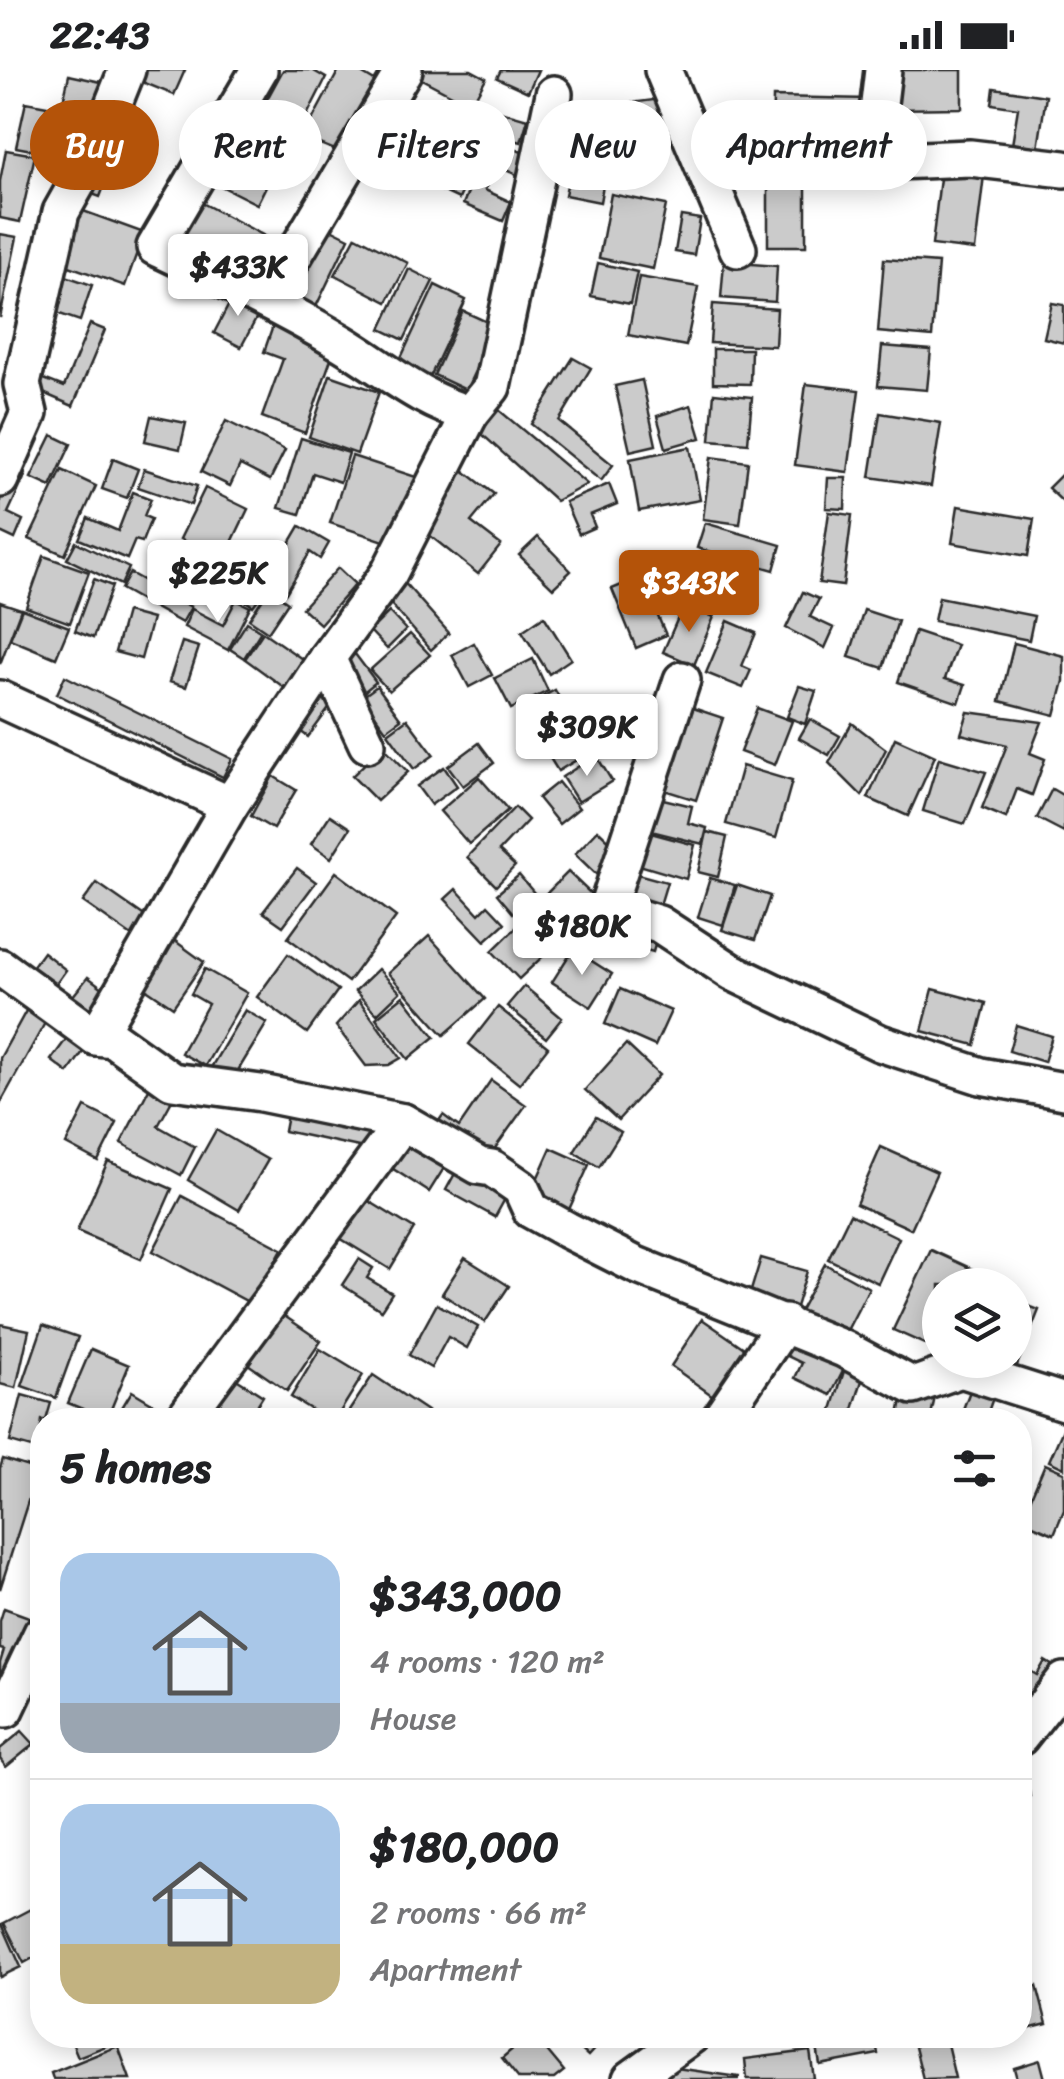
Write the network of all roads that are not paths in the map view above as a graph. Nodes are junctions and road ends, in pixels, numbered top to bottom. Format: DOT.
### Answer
graph roads {
  1 [pos="127,70"];
  2 [pos="259,70"];
  3 [pos="404,70"];
  4 [pos="664,70"];
  5 [pos="882,70"];
  6 [pos="554,94"];
  7 [pos="1064,168"];
  8 [pos="738,249"];
  9 [pos="268,301"];
  10 [pos="470,414"];
  11 [pos="0,479"];
  12 [pos="328,658"];
  13 [pos="682,680"];
  14 [pos="0,698"];
  15 [pos="367,744"];
  16 [pos="230,805"];
  17 [pos="0,967"];
  18 [pos="96,1037"];
  19 [pos="1064,1091"];
  20 [pos="403,1122"];
  21 [pos="785,1323"];
  22 [pos="1064,1402"];
  23 [pos="192,1408"];
  24 [pos="727,1408"];
  25 [pos="30,1658"];
  26 [pos="1064,1681"];
  27 [pos="6,1709"];
  28 [pos="1032,1722"];
  29 [pos="674,2048"];
  30 [pos="631,2079"];
  1 -- 11 [label="street"];
  2 -- 9 [label="street"];
  3 -- 9 [label="street"];
  4 -- 8 [label="street"];
  5 -- 7 [label="street"];
  6 -- 10 [label="street"];
  9 -- 10 [label="street"];
  10 -- 12 [label="street"];
  12 -- 15 [label="street"];
  12 -- 16 [label="street"];
  13 -- 19 [label="street"];
  14 -- 16 [label="street"];
  16 -- 18 [label="street"];
  17 -- 18 [label="street"];
  18 -- 20 [label="street"];
  20 -- 21 [label="street"];
  20 -- 23 [label="street"];
  21 -- 22 [label="street"];
  21 -- 24 [label="street"];
  25 -- 27 [label="street"];
  26 -- 28 [label="street"];
  29 -- 30 [label="street"];
}
